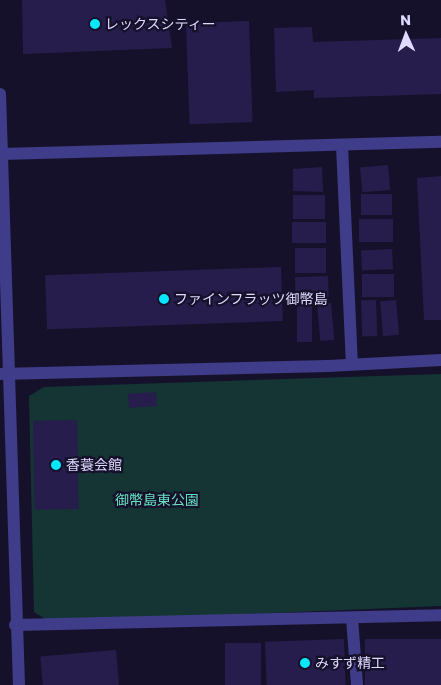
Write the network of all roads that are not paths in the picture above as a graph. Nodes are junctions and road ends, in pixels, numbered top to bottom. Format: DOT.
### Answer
graph roads {
  1 [pos="0,94"];
  2 [pos="441,142"];
  3 [pos="342,146"];
  4 [pos="2,154"];
  5 [pos="441,360"];
  6 [pos="352,364"];
  7 [pos="5,373"];
  8 [pos="441,615"];
  9 [pos="352,618"];
  10 [pos="16,625"];
  11 [pos="19,685"];
  12 [pos="357,685"];
  1 -- 4 [label="street"];
  2 -- 3 [label="street"];
  3 -- 4 [label="street"];
  3 -- 6 [label="street"];
  4 -- 7 [label="street"];
  5 -- 6 [label="street"];
  6 -- 7 [label="street"];
  7 -- 10 [label="street"];
  8 -- 9 [label="street"];
  9 -- 10 [label="street"];
  9 -- 12 [label="street"];
  10 -- 11 [label="street"];
}
